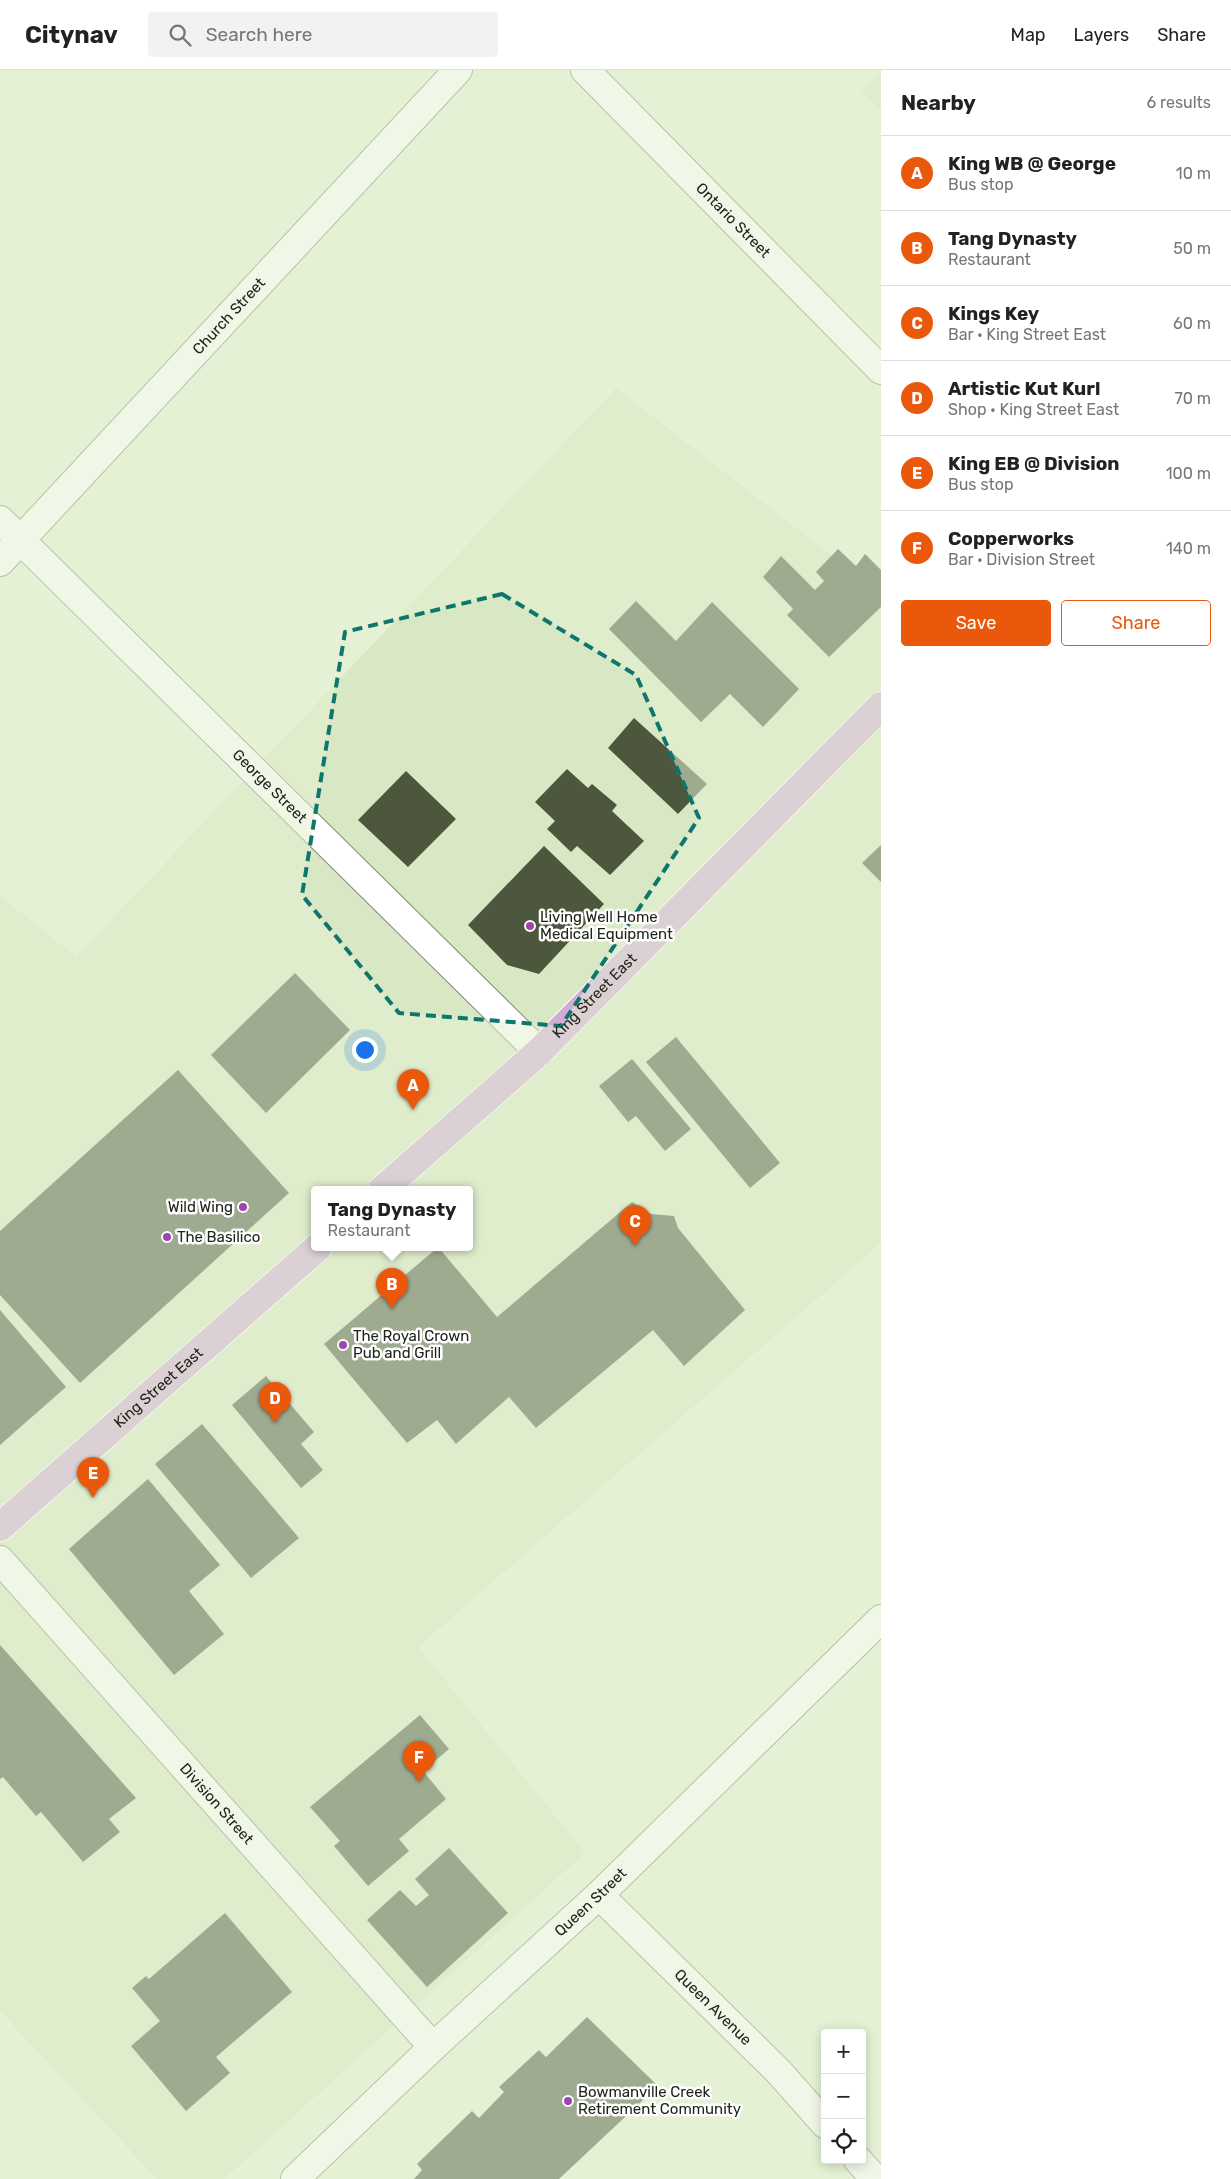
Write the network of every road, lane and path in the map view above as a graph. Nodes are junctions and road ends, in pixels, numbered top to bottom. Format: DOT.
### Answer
graph roads {
  1 [pos="458,70"];
  2 [pos="585,70"];
  3 [pos="881,370"];
  4 [pos="0,520"];
  5 [pos="21,540"];
  6 [pos="0,562"];
  7 [pos="881,706"];
  8 [pos="539,1052"];
  9 [pos="387,1186"];
  10 [pos="314,1251"];
  11 [pos="0,1527"];
  12 [pos="0,1560"];
  13 [pos="881,1619"];
  14 [pos="598,1895"];
  15 [pos="433,2047"];
  16 [pos="821,2119"];
  17 [pos="862,2164"];
  18 [pos="295,2179"];
  19 [pos="875,2179"];
  1 -- 5 [label="street, Church Street"];
  2 -- 3 [label="street, Ontario Street"];
  4 -- 5 [label="street, George Street"];
  5 -- 6 [label="street, Church Street"];
  5 -- 8 [label="street, George Street"];
  7 -- 8 [label="main road, King Street East"];
  8 -- 9 [label="main road, King Street East"];
  10 -- 11 [label="main road, King Street East"];
  12 -- 15 [label="street, Division Street"];
  13 -- 14 [label="street, Queen Street"];
  14 -- 15 [label="street, Queen Street"];
  14 -- 16 [label="street, Queen Avenue"];
  15 -- 18 [label="street, Queen Street"];
  17 -- 19 [label="street"];
}
